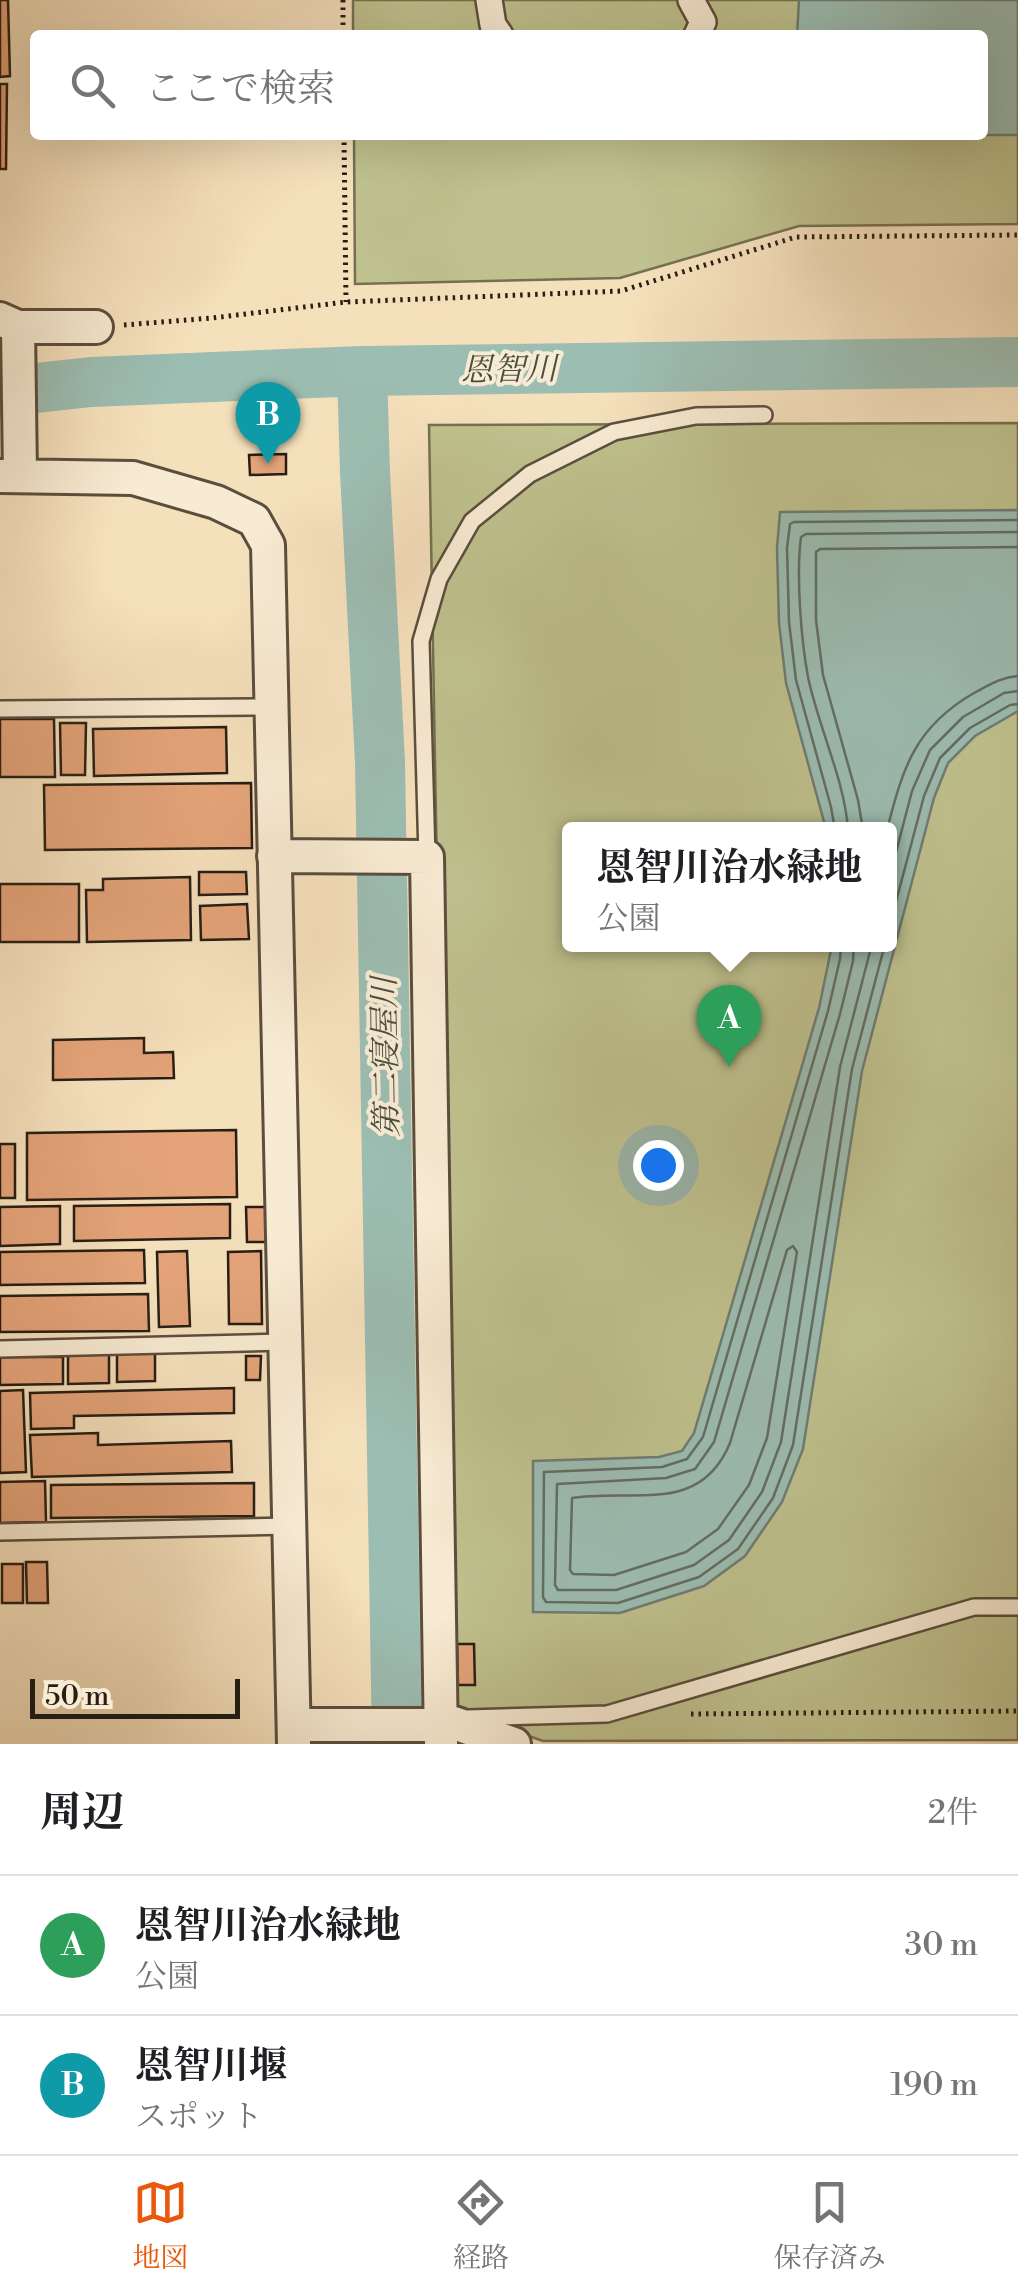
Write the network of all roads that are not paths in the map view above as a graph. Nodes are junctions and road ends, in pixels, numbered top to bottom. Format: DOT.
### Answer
graph roads {
  1 [pos="489,0"];
  2 [pos="691,0"];
  3 [pos="496,30"];
  4 [pos="699,30"];
  5 [pos="9,323"];
  6 [pos="96,327"];
  7 [pos="764,416"];
  8 [pos="10,476"];
  9 [pos="271,706"];
  10 [pos="0,709"];
  11 [pos="274,856"];
  12 [pos="428,857"];
  13 [pos="285,1342"];
  14 [pos="0,1349"];
  15 [pos="289,1526"];
  16 [pos="0,1532"];
  17 [pos="1018,1607"];
  18 [pos="445,1731"];
  19 [pos="294,1735"];
  20 [pos="514,1744"];
  1 -- 3 [label="street"];
  2 -- 4 [label="street"];
  5 -- 6 [label="street"];
  5 -- 8 [label="street"];
  7 -- 12 [label="lane"];
  8 -- 9 [label="street"];
  9 -- 10 [label="lane"];
  9 -- 11 [label="street"];
  11 -- 12 [label="street"];
  11 -- 13 [label="street"];
  12 -- 18 [label="street"];
  13 -- 14 [label="lane"];
  13 -- 15 [label="street"];
  15 -- 16 [label="lane"];
  15 -- 19 [label="street"];
  17 -- 18 [label="lane"];
  18 -- 19 [label="street"];
  18 -- 20 [label="street"];
}
